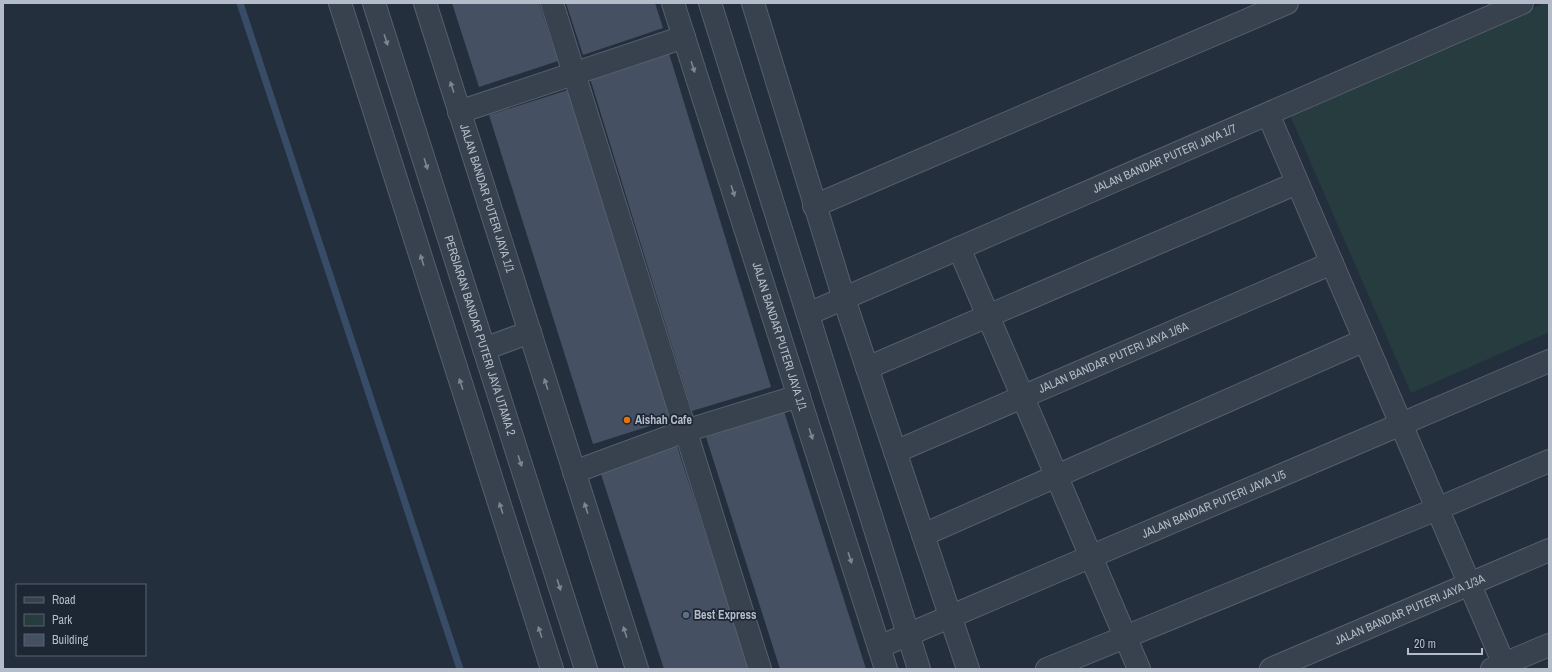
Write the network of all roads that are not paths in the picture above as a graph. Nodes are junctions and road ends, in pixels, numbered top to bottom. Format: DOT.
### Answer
graph roads {
  1 [pos="340,3"];
  2 [pos="374,3"];
  3 [pos="425,3"];
  4 [pos="552,3"];
  5 [pos="673,3"];
  6 [pos="710,3"];
  7 [pos="753,3"];
  8 [pos="1287,3"];
  9 [pos="1522,3"];
  10 [pos="684,37"];
  11 [pos="575,74"];
  12 [pos="460,112"];
  13 [pos="1268,114"];
  14 [pos="1297,183"];
  15 [pos="814,206"];
  16 [pos="959,248"];
  17 [pos="1332,263"];
  18 [pos="844,299"];
  19 [pos="808,314"];
  20 [pos="988,316"];
  21 [pos="530,332"];
  22 [pos="1365,340"];
  23 [pos="484,349"];
  24 [pos="1549,361"];
  25 [pos="867,368"];
  26 [pos="799,396"];
  27 [pos="1022,397"];
  28 [pos="1401,424"];
  29 [pos="685,431"];
  30 [pos="895,452"];
  31 [pos="1549,461"];
  32 [pos="574,472"];
  33 [pos="1056,476"];
  34 [pos="1437,509"];
  35 [pos="923,535"];
  36 [pos="1549,550"];
  37 [pos="1091,556"];
  38 [pos="1469,584"];
  39 [pos="950,616"];
  40 [pos="909,634"];
  41 [pos="1125,636"];
  42 [pos="1549,645"];
  43 [pos="879,647"];
  44 [pos="1501,667"];
  45 [pos="552,669"];
  46 [pos="586,669"];
  47 [pos="637,669"];
  48 [pos="760,669"];
  49 [pos="886,669"];
  50 [pos="919,669"];
  51 [pos="968,669"];
  52 [pos="1047,669"];
  53 [pos="1139,669"];
  54 [pos="1271,669"];
  45 -- 1 [label="street, one-way"];
  2 -- 23 [label="street, PERSIARAN BANDAR PUTERI JAYA UTAMA 2, one-way"];
  12 -- 3 [label="street, JALAN BANDAR PUTERI JAYA 1/1, one-way"];
  4 -- 11 [label="street"];
  5 -- 10 [label="street, JALAN BANDAR PUTERI JAYA 1/1"];
  6 -- 19 [label="street"];
  7 -- 15 [label="street"];
  8 -- 15 [label="street"];
  9 -- 13 [label="street, JALAN BANDAR PUTERI JAYA 1/7"];
  10 -- 11 [label="street"];
  10 -- 26 [label="street, JALAN BANDAR PUTERI JAYA 1/1, one-way"];
  11 -- 12 [label="street"];
  11 -- 29 [label="street"];
  12 -- 21 [label="street, JALAN BANDAR PUTERI JAYA 1/1"];
  13 -- 14 [label="street"];
  13 -- 16 [label="street, JALAN BANDAR PUTERI JAYA 1/7"];
  14 -- 17 [label="street"];
  14 -- 20 [label="street"];
  15 -- 18 [label="street"];
  16 -- 18 [label="street, JALAN BANDAR PUTERI JAYA 1/7"];
  16 -- 20 [label="street"];
  17 -- 22 [label="street"];
  17 -- 27 [label="street, JALAN BANDAR PUTERI JAYA 1/6A"];
  18 -- 19 [label="street, JALAN BANDAR PUTERI JAYA 1/7"];
  18 -- 25 [label="street"];
  19 -- 40 [label="street"];
  20 -- 25 [label="street"];
  20 -- 27 [label="street"];
  21 -- 23 [label="street"];
  32 -- 21 [label="street, JALAN BANDAR PUTERI JAYA 1/1, one-way"];
  22 -- 28 [label="street"];
  22 -- 33 [label="street"];
  23 -- 46 [label="street, PERSIARAN BANDAR PUTERI JAYA UTAMA 2, one-way"];
  24 -- 28 [label="street, JALAN BANDAR PUTERI JAYA 1/5"];
  25 -- 30 [label="street"];
  26 -- 29 [label="street"];
  26 -- 43 [label="street, JALAN BANDAR PUTERI JAYA 1/1, one-way"];
  27 -- 30 [label="street, JALAN BANDAR PUTERI JAYA 1/6A"];
  27 -- 33 [label="street"];
  28 -- 34 [label="street"];
  28 -- 37 [label="street, JALAN BANDAR PUTERI JAYA 1/5"];
  29 -- 32 [label="street"];
  29 -- 48 [label="street"];
  30 -- 35 [label="street"];
  31 -- 34 [label="street"];
  47 -- 32 [label="street, JALAN BANDAR PUTERI JAYA 1/1, one-way"];
  33 -- 35 [label="street"];
  33 -- 37 [label="street"];
  34 -- 38 [label="street"];
  34 -- 41 [label="street"];
  35 -- 39 [label="street"];
  36 -- 38 [label="street, JALAN BANDAR PUTERI JAYA 1/3A"];
  37 -- 39 [label="street, JALAN BANDAR PUTERI JAYA 1/5"];
  37 -- 41 [label="street"];
  38 -- 44 [label="street"];
  38 -- 54 [label="street, JALAN BANDAR PUTERI JAYA 1/3A"];
  39 -- 40 [label="street, JALAN BANDAR PUTERI JAYA 1/5"];
  39 -- 51 [label="street"];
  40 -- 43 [label="street, JALAN BANDAR PUTERI JAYA 1/5"];
  40 -- 50 [label="street"];
  41 -- 52 [label="street"];
  41 -- 53 [label="street"];
  42 -- 44 [label="street"];
  43 -- 49 [label="street, JALAN BANDAR PUTERI JAYA 1/1"];
}
